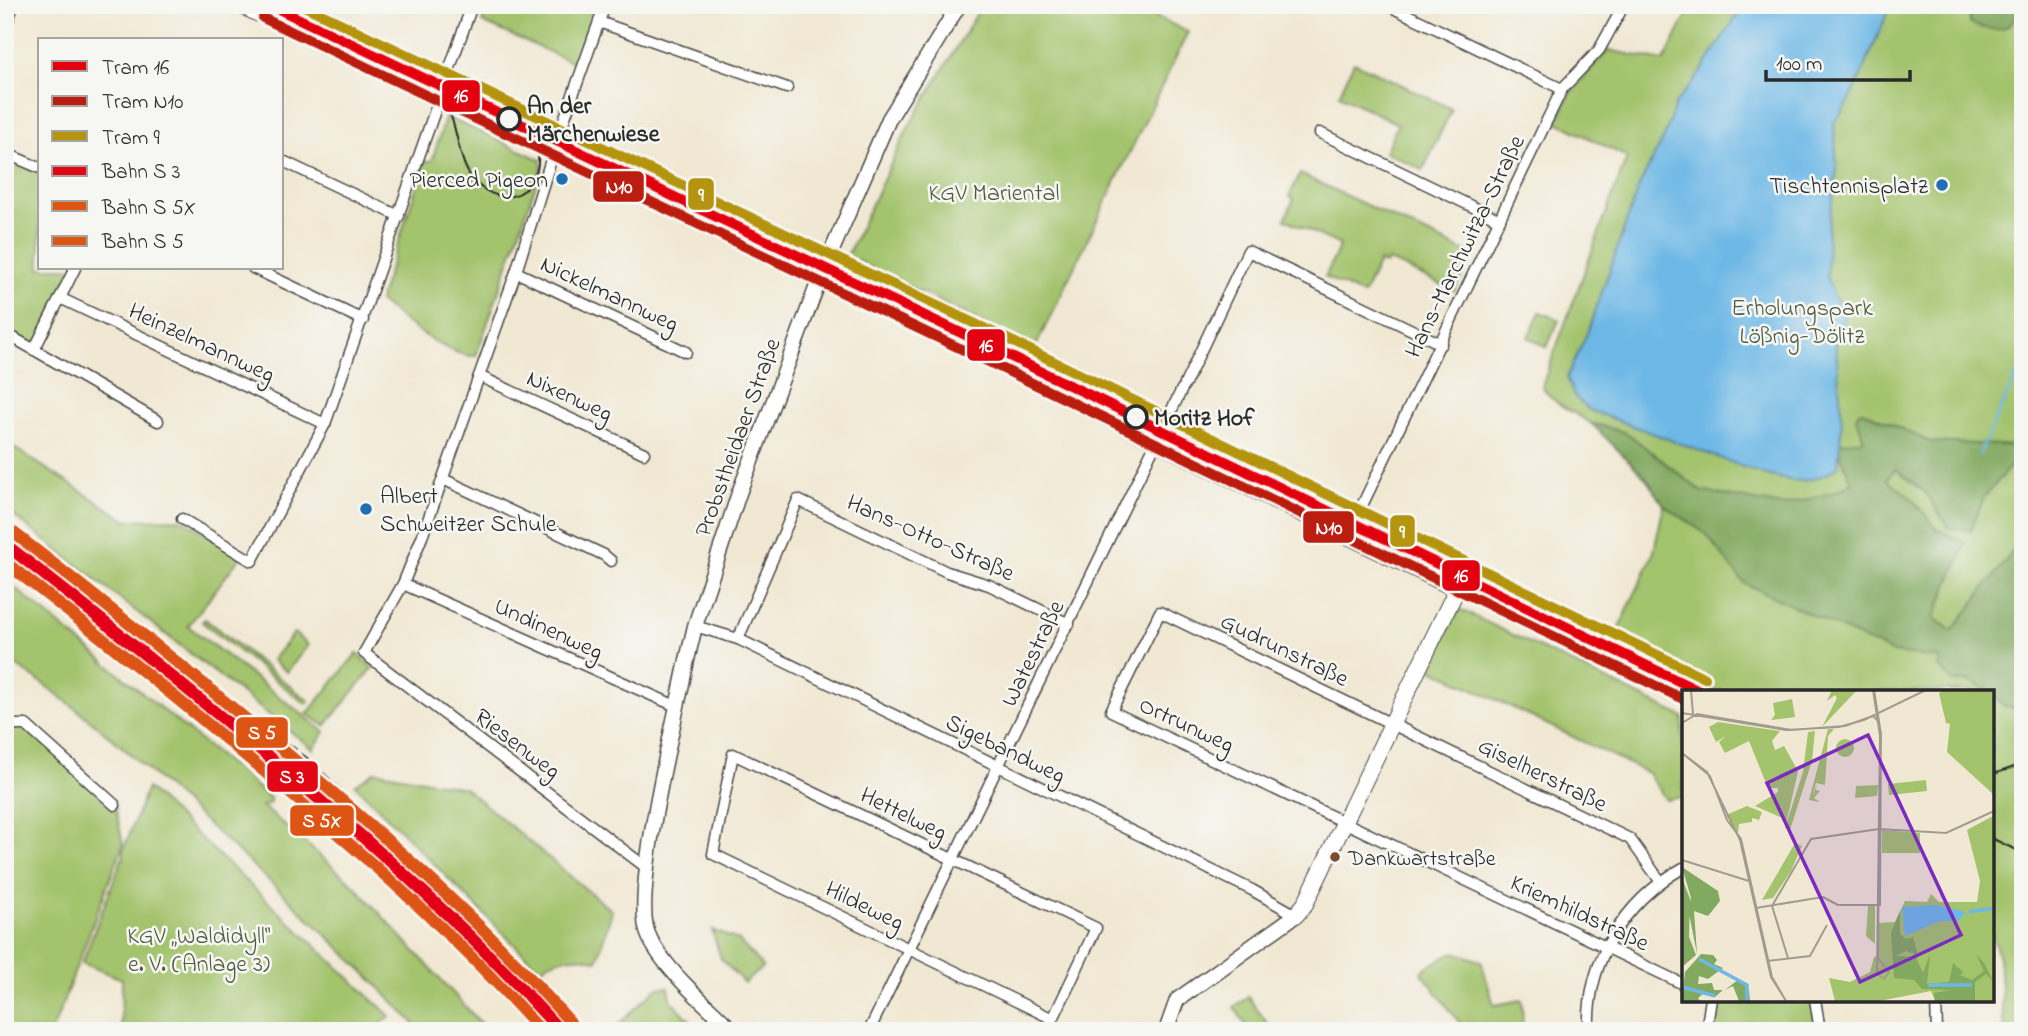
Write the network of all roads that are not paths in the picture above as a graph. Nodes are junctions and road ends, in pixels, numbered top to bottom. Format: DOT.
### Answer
graph roads {
  1 [pos="13,5"];
  2 [pos="240,5"];
  3 [pos="282,5"];
  4 [pos="472,5"];
  5 [pos="605,5"];
  6 [pos="959,5"];
  7 [pos="1387,5"];
  8 [pos="1624,5"];
  9 [pos="599,22"];
  10 [pos="5,30"];
  11 [pos="447,79"];
  12 [pos="787,88"];
  13 [pos="1562,89"];
  14 [pos="439,100"];
  15 [pos="1320,133"];
  16 [pos="559,134"];
  17 [pos="554,152"];
  18 [pos="5,153"];
  19 [pos="285,162"];
  20 [pos="38,167"];
  21 [pos="399,216"];
  22 [pos="1500,220"];
  23 [pos="828,260"];
  24 [pos="74,270"];
  25 [pos="257,270"];
  26 [pos="516,272"];
  27 [pos="820,278"];
  28 [pos="60,298"];
  29 [pos="363,320"];
  30 [pos="5,333"];
  31 [pos="1441,344"];
  32 [pos="34,350"];
  33 [pos="686,352"];
  34 [pos="479,376"];
  35 [pos="158,421"];
  36 [pos="1167,422"];
  37 [pos="325,424"];
  38 [pos="1157,444"];
  39 [pos="644,453"];
  40 [pos="443,479"];
  41 [pos="1357,516"];
  42 [pos="182,519"];
  43 [pos="611,562"];
  44 [pos="403,583"];
  45 [pos="1456,589"];
  46 [pos="1160,612"];
  47 [pos="1069,624"];
  48 [pos="695,626"];
  49 [pos="738,639"];
  50 [pos="678,707"];
  51 [pos="1391,724"];
  52 [pos="5,725"];
  53 [pos="998,768"];
  54 [pos="722,794"];
  55 [pos="115,805"];
  56 [pos="1344,822"];
  57 [pos="954,860"];
  58 [pos="647,867"];
  59 [pos="1682,869"];
  60 [pos="1661,882"];
  61 [pos="1296,915"];
  62 [pos="1606,948"];
  63 [pos="909,950"];
  64 [pos="1682,984"];
  65 [pos="1711,1001"];
  66 [pos="1815,1001"];
  67 [pos="1936,1001"];
  68 [pos="1053,1019"];
  69 [pos="733,1031"];
  70 [pos="869,1031"];
  71 [pos="1047,1031"];
  72 [pos="1166,1031"];
  73 [pos="1589,1031"];
  74 [pos="1706,1031"];
  75 [pos="1820,1031"];
  76 [pos="1937,1031"];
  1 -- 10 [label="street"];
  2 -- 14 [label="main road"];
  3 -- 11 [label="main road"];
  4 -- 11 [label="street"];
  5 -- 9 [label="street"];
  6 -- 23 [label="street, Probstheidaer Straße"];
  7 -- 13 [label="street"];
  8 -- 13 [label="street, Hans-Marchwitza-Straße"];
  9 -- 12 [label="street"];
  9 -- 16 [label="street"];
  11 -- 14 [label="street"];
  11 -- 16 [label="main road"];
  13 -- 22 [label="street, Hans-Marchwitza-Straße"];
  14 -- 17 [label="main road"];
  14 -- 21 [label="street"];
  15 -- 22 [label="street"];
  16 -- 17 [label="street"];
  16 -- 23 [label="main road"];
  17 -- 26 [label="street"];
  17 -- 27 [label="main road"];
  18 -- 20 [label="street"];
  19 -- 21 [label="street"];
  21 -- 29 [label="street"];
  22 -- 31 [label="street, Hans-Marchwitza-Straße"];
  23 -- 27 [label="street, Probstheidaer Straße"];
  23 -- 36 [label="main road"];
  24 -- 28 [label="street"];
  25 -- 29 [label="street"];
  26 -- 33 [label="street, Nickelmannweg"];
  26 -- 34 [label="street"];
  27 -- 38 [label="main road"];
  27 -- 48 [label="street, Probstheidaer Straße"];
  28 -- 32 [label="street"];
  28 -- 37 [label="street, Heinzelmannweg"];
  29 -- 37 [label="street"];
  30 -- 32 [label="street"];
  31 -- 36 [label="street, Watestraße"];
  31 -- 41 [label="street, Hans-Marchwitza-Straße"];
  32 -- 35 [label="street"];
  34 -- 39 [label="street, Nixenweg"];
  34 -- 40 [label="street"];
  36 -- 38 [label="street, Watestraße"];
  36 -- 41 [label="main road"];
  37 -- 42 [label="street"];
  38 -- 45 [label="main road"];
  38 -- 47 [label="street, Watestraße"];
  40 -- 43 [label="street"];
  40 -- 44 [label="street"];
  41 -- 45 [label="main road"];
  44 -- 50 [label="street, Undinenweg"];
  44 -- 58 [label="street, Riesenweg"];
  45 -- 51 [label="main road"];
  46 -- 51 [label="street, Gudrunstraße"];
  46 -- 56 [label="street, Ortrunweg"];
  47 -- 49 [label="street, Hans-Otto-Straße"];
  47 -- 53 [label="street, Watestraße"];
  48 -- 49 [label="street, Sigebandweg"];
  48 -- 50 [label="street, Probstheidaer Straße"];
  49 -- 53 [label="street, Sigebandweg"];
  50 -- 58 [label="street, Probstheidaer Straße"];
  51 -- 56 [label="main road"];
  51 -- 60 [label="street, Giselherstraße"];
  52 -- 55 [label="street"];
  53 -- 57 [label="street, Watestraße"];
  53 -- 61 [label="street, Sigebandweg"];
  54 -- 57 [label="street, Hettelweg"];
  54 -- 63 [label="street, Hildeweg"];
  56 -- 61 [label="main road"];
  56 -- 62 [label="street, Kriemhildstraße"];
  57 -- 63 [label="street, Watestraße"];
  57 -- 68 [label="street, Hettelweg"];
  58 -- 69 [label="street, Probstheidaer Straße"];
  59 -- 60 [label="street"];
  60 -- 62 [label="street"];
  61 -- 72 [label="street"];
  62 -- 64 [label="street, Kriemhildstraße"];
  62 -- 73 [label="street"];
  63 -- 68 [label="street, Hildeweg"];
  63 -- 70 [label="street, Watestraße"];
  65 -- 74 [label="street"];
  66 -- 75 [label="street"];
  67 -- 76 [label="street"];
  68 -- 71 [label="street"];
}
